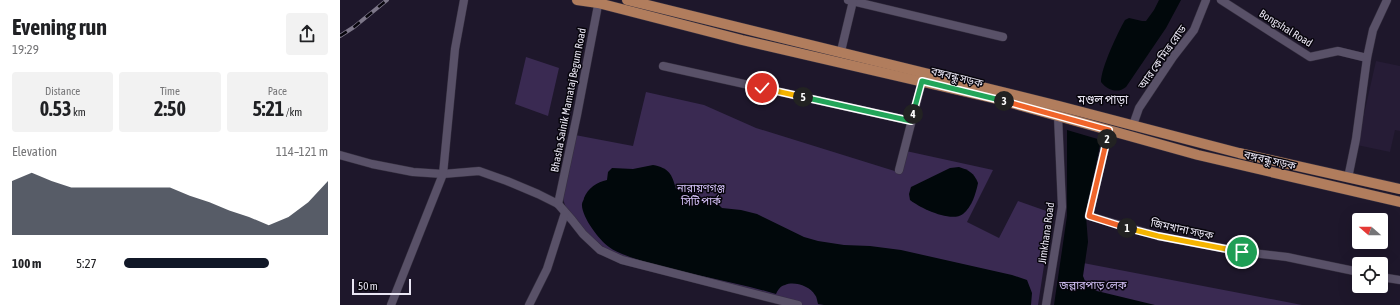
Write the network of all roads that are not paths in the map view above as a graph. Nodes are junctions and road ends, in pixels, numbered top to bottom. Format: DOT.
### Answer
graph roads {
  1 [pos="464,0"];
  2 [pos="577,0"];
  3 [pos="627,0"];
  4 [pos="1206,0"];
  5 [pos="1221,0"];
  6 [pos="850,1"];
  7 [pos="1386,1"];
  8 [pos="598,2"];
  9 [pos="650,3"];
  10 [pos="1003,37"];
  11 [pos="841,52"];
  12 [pos="1367,58"];
  13 [pos="663,66"];
  14 [pos="922,81"];
  15 [pos="1058,116"];
  16 [pos="911,121"];
  17 [pos="1133,126"];
  18 [pos="1109,130"];
  19 [pos="340,155"];
  20 [pos="898,170"];
  21 [pos="443,174"];
  22 [pos="1348,178"];
  23 [pos="1400,189"];
  24 [pos="1400,202"];
  25 [pos="558,204"];
  26 [pos="565,213"];
  27 [pos="1352,271"];
  28 [pos="1388,278"];
  29 [pos="1400,280"];
  30 [pos="391,305"];
  31 [pos="529,305"];
  32 [pos="798,305"];
  33 [pos="1046,305"];
  1 -- 21 [label="street"];
  2 -- 8 [label="main road, বঙ্গবন্ধু সড়ক"];
  3 -- 9 [label="main road, বঙ্গবন্ধু সড়ক"];
  4 -- 17 [label="street, আর কে মিত্র রোড"];
  5 -- 12 [label="street, Bongshal Road"];
  6 -- 10 [label="street"];
  6 -- 11 [label="street"];
  7 -- 12 [label="street"];
  8 -- 14 [label="main road, বঙ্গবন্ধু সড়ক"];
  8 -- 25 [label="street, Bhasha Sainik Mamataj Begum Road"];
  9 -- 11 [label="main road, বঙ্গবন্ধু সড়ক"];
  11 -- 17 [label="main road, বঙ্গবন্ধু সড়ক"];
  12 -- 22 [label="street"];
  13 -- 16 [label="street"];
  14 -- 15 [label="main road, বঙ্গবন্ধু সড়ক"];
  14 -- 16 [label="street"];
  15 -- 18 [label="main road, বঙ্গবন্ধু সড়ক"];
  15 -- 33 [label="street, Jimkhana Road"];
  16 -- 20 [label="street"];
  17 -- 22 [label="main road, বঙ্গবন্ধু সড়ক"];
  18 -- 24 [label="main road, বঙ্গবন্ধু সড়ক"];
  18 -- 27 [label="street, জিমখানা সড়ক"];
  19 -- 21 [label="street"];
  21 -- 25 [label="street"];
  21 -- 30 [label="street"];
  22 -- 23 [label="main road, বঙ্গবন্ধু সড়ক"];
  25 -- 26 [label="street"];
  26 -- 31 [label="street"];
  26 -- 32 [label="street"];
  28 -- 29 [label="street"];
}
